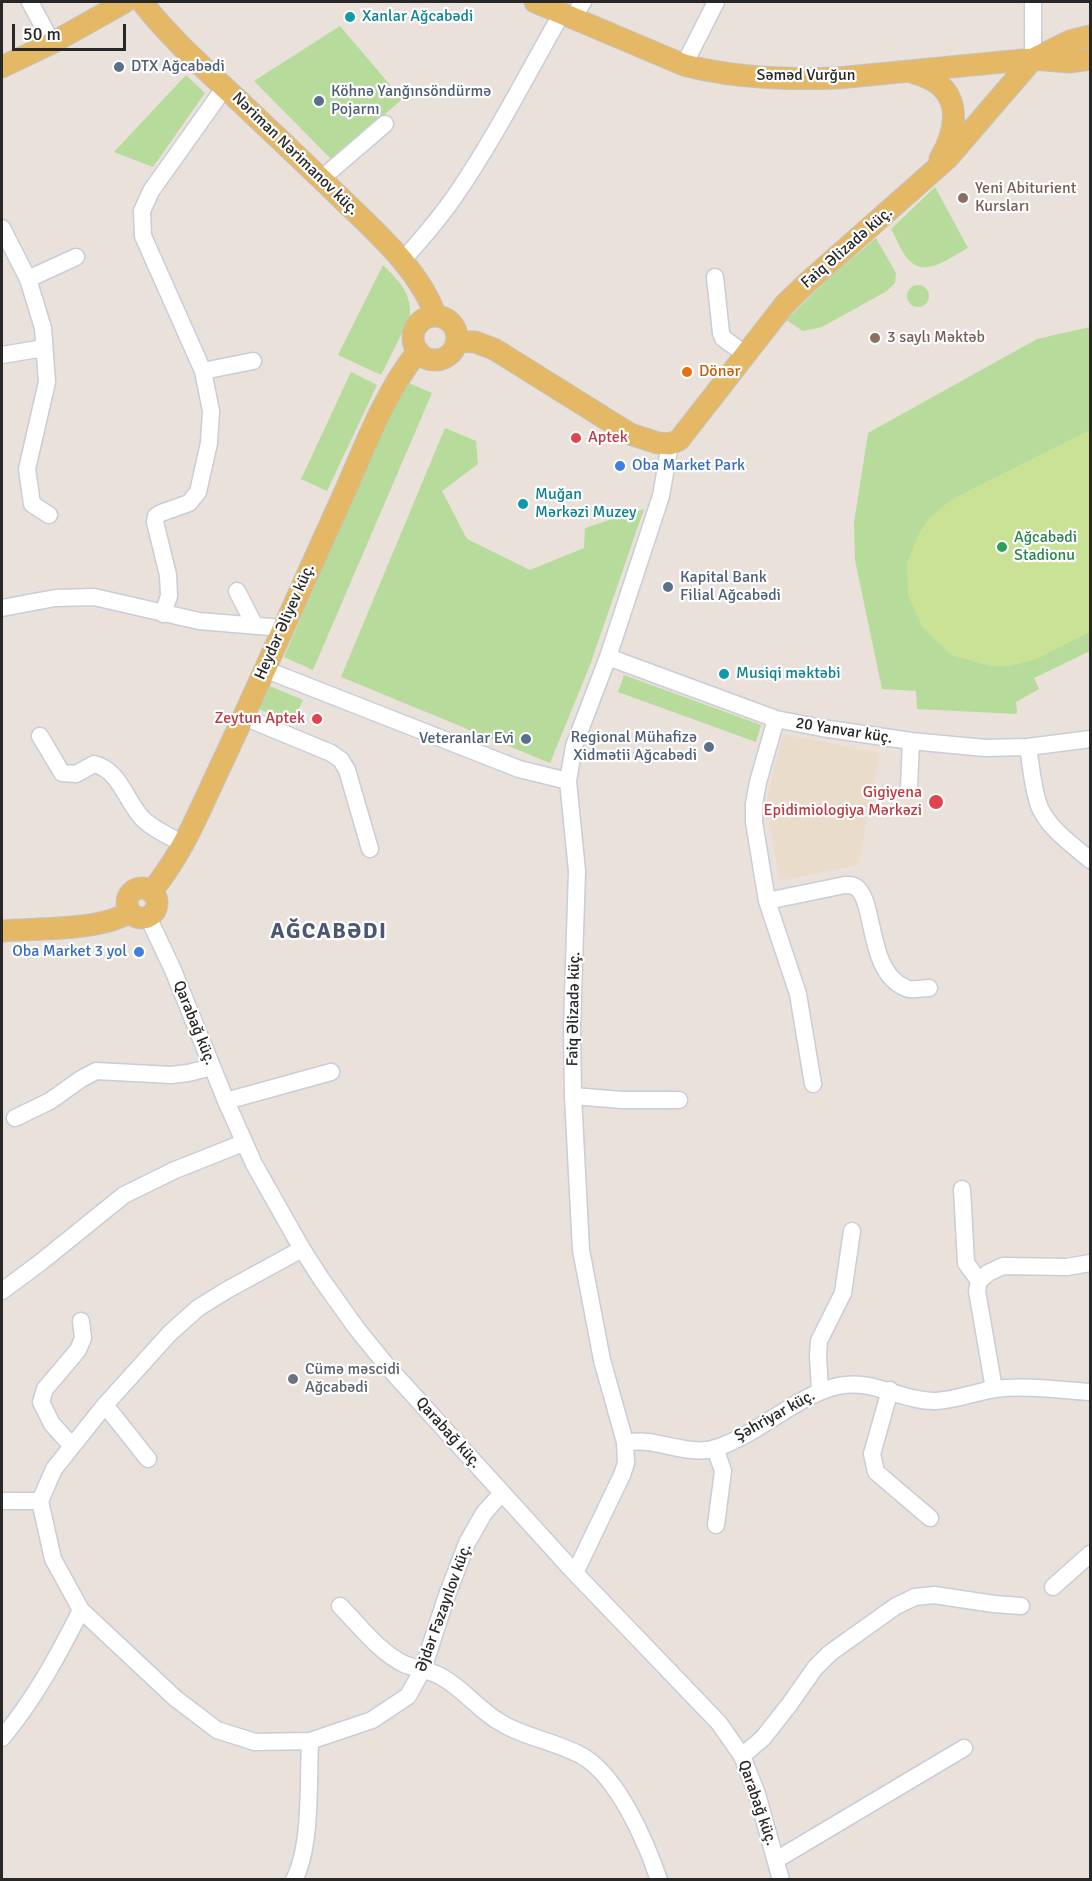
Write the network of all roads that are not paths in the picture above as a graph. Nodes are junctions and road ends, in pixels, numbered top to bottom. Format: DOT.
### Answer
graph roads {
  1 [pos="30,2"];
  2 [pos="125,2"];
  3 [pos="142,2"];
  4 [pos="535,2"];
  5 [pos="716,2"];
  6 [pos="1033,2"];
  7 [pos="573,10"];
  8 [pos="1090,36"];
  9 [pos="52,43"];
  10 [pos="1033,59"];
  11 [pos="1090,59"];
  12 [pos="684,65"];
  13 [pos="2,67"];
  14 [pos="908,71"];
  15 [pos="225,87"];
  16 [pos="385,124"];
  17 [pos="930,175"];
  18 [pos="321,179"];
  19 [pos="2,228"];
  20 [pos="76,257"];
  21 [pos="402,261"];
  22 [pos="715,277"];
  23 [pos="28,279"];
  24 [pos="436,316"];
  25 [pos="457,341"];
  26 [pos="44,348"];
  27 [pos="418,351"];
  28 [pos="2,355"];
  29 [pos="746,355"];
  30 [pos="253,361"];
  31 [pos="203,371"];
  32 [pos="670,444"];
  33 [pos="49,515"];
  34 [pos="237,591"];
  35 [pos="2,608"];
  36 [pos="164,614"];
  37 [pos="255,626"];
  38 [pos="282,628"];
  39 [pos="608,657"];
  40 [pos="264,669"];
  41 [pos="244,717"];
  42 [pos="777,719"];
  43 [pos="40,736"];
  44 [pos="1090,739"];
  45 [pos="911,741"];
  46 [pos="1028,747"];
  47 [pos="568,781"];
  48 [pos="909,788"];
  49 [pos="184,844"];
  50 [pos="370,849"];
  51 [pos="1090,859"];
  52 [pos="767,901"];
  53 [pos="139,914"];
  54 [pos="2,931"];
  55 [pos="929,988"];
  56 [pos="212,1067"];
  57 [pos="332,1072"];
  58 [pos="813,1084"];
  59 [pos="573,1096"];
  60 [pos="679,1100"];
  61 [pos="226,1101"];
  62 [pos="15,1118"];
  63 [pos="243,1143"];
  64 [pos="962,1189"];
  65 [pos="852,1231"];
  66 [pos="302,1249"];
  67 [pos="1090,1263"];
  68 [pos="980,1281"];
  69 [pos="2,1291"];
  70 [pos="81,1321"];
  71 [pos="994,1389"];
  72 [pos="890,1390"];
  73 [pos="820,1391"];
  74 [pos="1090,1392"];
  75 [pos="105,1405"];
  76 [pos="626,1442"];
  77 [pos="72,1446"];
  78 [pos="715,1448"];
  79 [pos="148,1459"];
  80 [pos="501,1493"];
  81 [pos="2,1501"];
  82 [pos="40,1501"];
  83 [pos="930,1518"];
  84 [pos="716,1525"];
  85 [pos="1090,1554"];
  86 [pos="575,1573"];
  87 [pos="1053,1587"];
  88 [pos="340,1606"];
  89 [pos="1021,1606"];
  90 [pos="81,1610"];
  91 [pos="423,1669"];
  92 [pos="2,1738"];
  93 [pos="310,1741"];
  94 [pos="964,1748"];
  95 [pos="742,1756"];
  96 [pos="776,1860"];
  97 [pos="294,1880"];
  98 [pos="660,1880"];
  99 [pos="780,1880"];
  1 -- 9 [label="street"];
  2 -- 9 [label="main road"];
  3 -- 15 [label="main road, Nəriman Nərimanov küç."];
  4 -- 7 [label="main road, Səməd Vurğun"];
  5 -- 12 [label="street"];
  6 -- 10 [label="street"];
  7 -- 12 [label="main road, Səməd Vurğun"];
  7 -- 21 [label="street"];
  8 -- 10 [label="main road"];
  9 -- 13 [label="main road"];
  10 -- 11 [label="main road, Səməd Vurğun"];
  10 -- 14 [label="main road, Səməd Vurğun"];
  10 -- 17 [label="main road, Faiq Əlizadə küç."];
  12 -- 14 [label="main road, Səməd Vurğun"];
  14 -- 17 [label="main road"];
  15 -- 18 [label="main road, Nəriman Nərimanov küç."];
  15 -- 31 [label="street"];
  16 -- 18 [label="street"];
  17 -- 29 [label="main road, Faiq Əlizadə küç."];
  18 -- 21 [label="main road, Nəriman Nərimanov küç."];
  19 -- 23 [label="street"];
  20 -- 23 [label="street"];
  21 -- 24 [label="main road, Nəriman Nərimanov küç."];
  22 -- 29 [label="street"];
  23 -- 26 [label="street"];
  24 -- 25 [label="main road"];
  24 -- 27 [label="main road"];
  25 -- 27 [label="main road"];
  25 -- 32 [label="main road"];
  26 -- 28 [label="street"];
  26 -- 33 [label="street"];
  27 -- 38 [label="main road, Heydər Əliyev küç."];
  29 -- 32 [label="main road, Faiq Əlizadə küç."];
  30 -- 31 [label="street"];
  31 -- 36 [label="street"];
  32 -- 39 [label="street, Faiq Əlizadə küç."];
  34 -- 37 [label="street"];
  35 -- 36 [label="street"];
  36 -- 37 [label="street"];
  37 -- 38 [label="street"];
  38 -- 40 [label="main road, Heydər Əliyev küç."];
  39 -- 42 [label="street, 20 Yanvar küç."];
  39 -- 47 [label="street, Faiq Əlizadə küç."];
  40 -- 41 [label="main road, Heydər Əliyev küç."];
  40 -- 47 [label="street"];
  41 -- 49 [label="main road, Heydər Əliyev küç."];
  41 -- 50 [label="street"];
  42 -- 45 [label="street, 20 Yanvar küç."];
  42 -- 52 [label="street"];
  43 -- 49 [label="street"];
  44 -- 46 [label="street, 20 Yanvar küç."];
  45 -- 46 [label="street, 20 Yanvar küç."];
  45 -- 48 [label="street"];
  46 -- 51 [label="street"];
  47 -- 59 [label="street, Faiq Əlizadə küç."];
  49 -- 53 [label="main road, Heydər Əliyev küç."];
  52 -- 55 [label="street"];
  52 -- 58 [label="street"];
  53 -- 54 [label="main road"];
  53 -- 56 [label="street, Qarabağ küç."];
  56 -- 61 [label="street, Qarabağ küç."];
  56 -- 62 [label="street"];
  57 -- 61 [label="street"];
  59 -- 60 [label="street"];
  59 -- 76 [label="street, Faiq Əlizadə küç."];
  61 -- 63 [label="street, Qarabağ küç."];
  63 -- 66 [label="street, Qarabağ küç."];
  63 -- 69 [label="street"];
  64 -- 68 [label="street"];
  65 -- 73 [label="street"];
  66 -- 75 [label="street"];
  66 -- 80 [label="street, Qarabağ küç."];
  67 -- 68 [label="street"];
  68 -- 71 [label="street"];
  70 -- 77 [label="street"];
  71 -- 72 [label="street, Şəhriyar küç."];
  71 -- 74 [label="street, Şəhriyar küç."];
  72 -- 73 [label="street, Şəhriyar küç."];
  72 -- 83 [label="street"];
  73 -- 78 [label="street, Şəhriyar küç."];
  75 -- 77 [label="street"];
  75 -- 79 [label="street"];
  76 -- 78 [label="street, Şəhriyar küç."];
  76 -- 86 [label="street, Faiq Əlizadə küç."];
  77 -- 82 [label="street"];
  78 -- 84 [label="street"];
  80 -- 86 [label="street, Qarabağ küç."];
  80 -- 91 [label="street, Əjdər Fəzayılov küç."];
  81 -- 82 [label="street"];
  82 -- 90 [label="street, Əjdər Fəzayılov küç."];
  85 -- 87 [label="street"];
  86 -- 95 [label="street, Qarabağ küç."];
  88 -- 91 [label="street"];
  89 -- 95 [label="street"];
  90 -- 92 [label="street"];
  90 -- 93 [label="street, Əjdər Fəzayılov küç."];
  91 -- 93 [label="street, Əjdər Fəzayılov küç."];
  91 -- 98 [label="street"];
  93 -- 97 [label="street"];
  94 -- 96 [label="street"];
  95 -- 96 [label="street, Qarabağ küç."];
  96 -- 99 [label="street, Qarabağ küç."];
}
